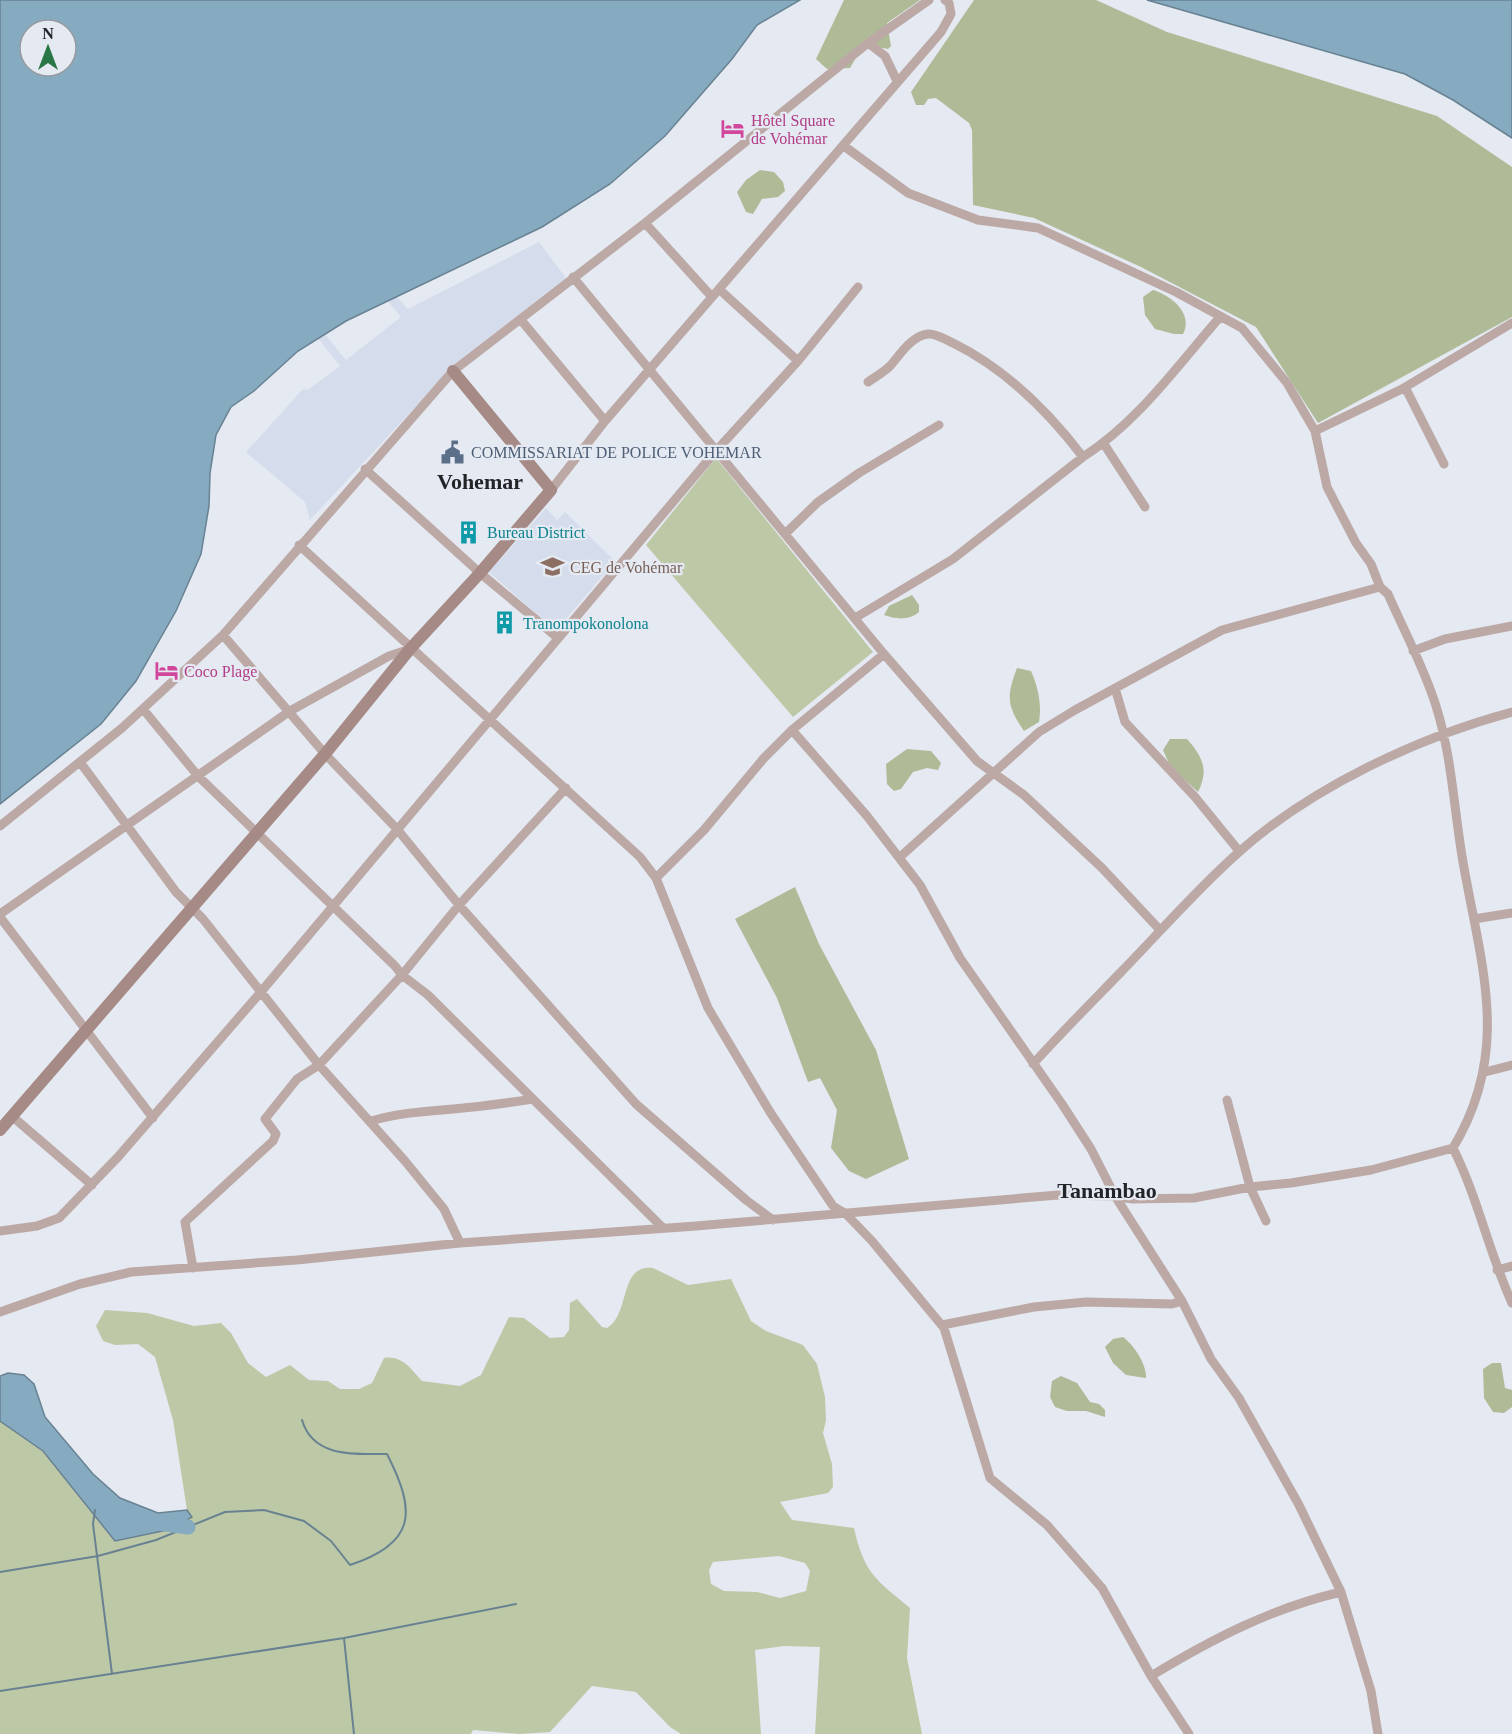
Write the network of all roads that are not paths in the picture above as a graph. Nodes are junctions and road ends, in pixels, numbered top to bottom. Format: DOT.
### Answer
graph roads {
  1 [pos="929,0"];
  2 [pos="945,0"];
  3 [pos="868,43"];
  4 [pos="897,81"];
  5 [pos="844,146"];
  6 [pos="645,224"];
  7 [pos="573,277"];
  8 [pos="858,287"];
  9 [pos="716,293"];
  10 [pos="1220,317"];
  11 [pos="521,320"];
  12 [pos="1512,323"];
  13 [pos="798,361"];
  14 [pos="453,370"];
  15 [pos="649,370"];
  16 [pos="868,382"];
  17 [pos="1402,388"];
  18 [pos="605,421"];
  19 [pos="939,425"];
  20 [pos="1315,432"];
  21 [pos="1104,444"];
  22 [pos="715,452"];
  23 [pos="1083,457"];
  24 [pos="1444,464"];
  25 [pos="365,469"];
  26 [pos="550,490"];
  27 [pos="1145,507"];
  28 [pos="784,534"];
  29 [pos="298,545"];
  30 [pos="480,573"];
  31 [pos="1380,587"];
  32 [pos="855,618"];
  33 [pos="1512,626"];
  34 [pos="223,635"];
  35 [pos="558,638"];
  36 [pos="410,649"];
  37 [pos="1413,651"];
  38 [pos="884,654"];
  39 [pos="1115,688"];
  40 [pos="143,709"];
  41 [pos="290,711"];
  42 [pos="1512,712"];
  43 [pos="488,720"];
  44 [pos="792,730"];
  45 [pos="1442,733"];
  46 [pos="325,754"];
  47 [pos="80,762"];
  48 [pos="993,773"];
  49 [pos="198,776"];
  50 [pos="566,788"];
  51 [pos="128,824"];
  52 [pos="0,826"];
  53 [pos="397,829"];
  54 [pos="257,831"];
  55 [pos="1239,851"];
  56 [pos="900,857"];
  57 [pos="656,878"];
  58 [pos="459,905"];
  59 [pos="191,907"];
  60 [pos="333,907"];
  61 [pos="1512,913"];
  62 [pos="0,916"];
  63 [pos="1474,919"];
  64 [pos="1160,930"];
  65 [pos="402,975"];
  66 [pos="260,993"];
  67 [pos="86,1029"];
  68 [pos="1032,1064"];
  69 [pos="319,1065"];
  70 [pos="1512,1065"];
  71 [pos="1485,1072"];
  72 [pos="533,1099"];
  73 [pos="1227,1100"];
  74 [pos="13,1117"];
  75 [pos="153,1118"];
  76 [pos="371,1121"];
  77 [pos="0,1130"];
  78 [pos="1453,1148"];
  79 [pos="92,1185"];
  80 [pos="1250,1187"];
  81 [pos="1115,1196"];
  82 [pos="846,1214"];
  83 [pos="773,1220"];
  84 [pos="1266,1221"];
  85 [pos="663,1228"];
  86 [pos="0,1230"];
  87 [pos="460,1243"];
  88 [pos="1512,1266"];
  89 [pos="193,1268"];
  90 [pos="1497,1270"];
  91 [pos="1182,1301"];
  92 [pos="1512,1303"];
  93 [pos="0,1312"];
  94 [pos="942,1324"];
  95 [pos="1341,1592"];
  96 [pos="1151,1676"];
  97 [pos="1189,1734"];
  98 [pos="1378,1734"];
  1 -- 3 [label="street"];
  2 -- 4 [label="street"];
  3 -- 4 [label="street"];
  3 -- 6 [label="street"];
  4 -- 5 [label="street"];
  5 -- 9 [label="street"];
  5 -- 10 [label="street"];
  6 -- 7 [label="street"];
  6 -- 9 [label="street"];
  7 -- 11 [label="street"];
  7 -- 15 [label="street"];
  8 -- 13 [label="street"];
  9 -- 13 [label="street"];
  9 -- 15 [label="street"];
  10 -- 20 [label="street"];
  10 -- 21 [label="street"];
  11 -- 14 [label="street"];
  11 -- 18 [label="street"];
  12 -- 17 [label="street"];
  13 -- 22 [label="street"];
  14 -- 25 [label="street"];
  14 -- 26 [label="street"];
  15 -- 18 [label="street"];
  15 -- 22 [label="street"];
  16 -- 23 [label="street"];
  17 -- 20 [label="street"];
  17 -- 24 [label="street"];
  18 -- 26 [label="street"];
  19 -- 28 [label="street"];
  20 -- 31 [label="street"];
  21 -- 23 [label="street"];
  21 -- 27 [label="street"];
  22 -- 28 [label="street"];
  22 -- 35 [label="street"];
  23 -- 32 [label="street"];
  25 -- 29 [label="street"];
  25 -- 30 [label="street"];
  26 -- 30 [label="street"];
  28 -- 32 [label="street"];
  29 -- 34 [label="street"];
  29 -- 36 [label="street"];
  30 -- 35 [label="street"];
  30 -- 36 [label="street"];
  31 -- 37 [label="street"];
  31 -- 39 [label="street"];
  32 -- 38 [label="street"];
  33 -- 37 [label="street"];
  34 -- 40 [label="street"];
  34 -- 41 [label="street"];
  35 -- 43 [label="street"];
  36 -- 41 [label="street"];
  36 -- 43 [label="street"];
  36 -- 46 [label="street"];
  37 -- 45 [label="street"];
  38 -- 44 [label="street"];
  38 -- 48 [label="street"];
  39 -- 48 [label="street"];
  39 -- 55 [label="street"];
  40 -- 47 [label="street"];
  40 -- 49 [label="street"];
  41 -- 46 [label="street"];
  41 -- 49 [label="street"];
  42 -- 45 [label="street"];
  43 -- 50 [label="street"];
  43 -- 53 [label="street"];
  44 -- 56 [label="street"];
  44 -- 57 [label="street"];
  45 -- 55 [label="street"];
  45 -- 63 [label="street"];
  46 -- 53 [label="street"];
  46 -- 54 [label="street"];
  47 -- 51 [label="street"];
  47 -- 52 [label="street"];
  48 -- 56 [label="street"];
  48 -- 64 [label="street"];
  49 -- 51 [label="street"];
  49 -- 54 [label="street"];
  50 -- 57 [label="street"];
  50 -- 58 [label="street"];
  51 -- 59 [label="street"];
  51 -- 62 [label="street"];
  53 -- 58 [label="street"];
  53 -- 60 [label="street"];
  54 -- 59 [label="street"];
  54 -- 60 [label="street"];
  55 -- 64 [label="street"];
  56 -- 68 [label="street"];
  57 -- 82 [label="street"];
  58 -- 65 [label="street"];
  58 -- 83 [label="street"];
  59 -- 66 [label="street"];
  59 -- 67 [label="street"];
  60 -- 65 [label="street"];
  60 -- 66 [label="street"];
  61 -- 63 [label="street"];
  62 -- 67 [label="street"];
  63 -- 71 [label="street"];
  64 -- 68 [label="street"];
  65 -- 69 [label="street"];
  65 -- 72 [label="street"];
  66 -- 69 [label="street"];
  66 -- 75 [label="street"];
  67 -- 74 [label="street"];
  67 -- 75 [label="street"];
  68 -- 81 [label="street"];
  69 -- 76 [label="street"];
  69 -- 89 [label="street"];
  70 -- 71 [label="street"];
  71 -- 78 [label="street"];
  72 -- 76 [label="street"];
  72 -- 85 [label="street"];
  73 -- 80 [label="street"];
  74 -- 77 [label="street"];
  74 -- 79 [label="street"];
  75 -- 79 [label="street"];
  76 -- 87 [label="street"];
  78 -- 80 [label="street"];
  78 -- 90 [label="street"];
  79 -- 86 [label="street"];
  80 -- 81 [label="street"];
  80 -- 84 [label="street"];
  81 -- 82 [label="street"];
  81 -- 91 [label="street"];
  82 -- 83 [label="street"];
  82 -- 94 [label="street"];
  83 -- 85 [label="street"];
  85 -- 87 [label="street"];
  87 -- 89 [label="street"];
  88 -- 90 [label="street"];
  89 -- 93 [label="street"];
  90 -- 92 [label="street"];
  91 -- 94 [label="street"];
  91 -- 95 [label="street"];
  94 -- 96 [label="street"];
  95 -- 96 [label="street"];
  95 -- 98 [label="street"];
  96 -- 97 [label="street"];
}
